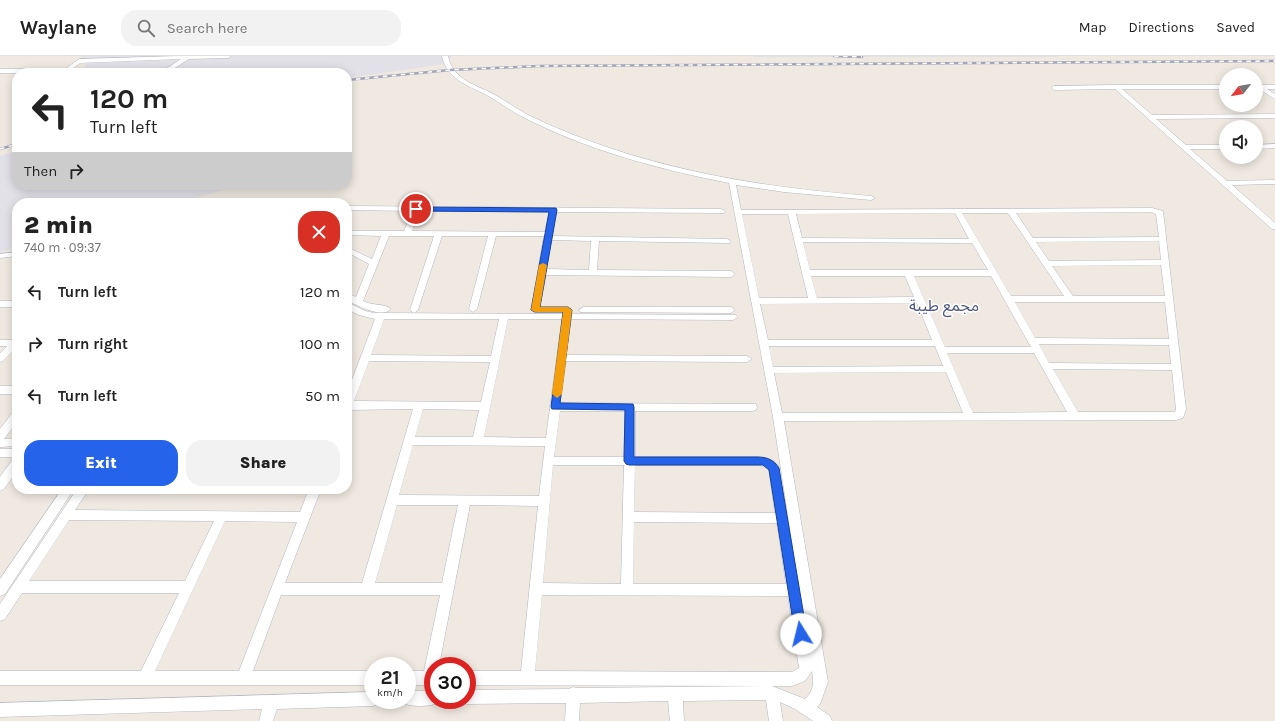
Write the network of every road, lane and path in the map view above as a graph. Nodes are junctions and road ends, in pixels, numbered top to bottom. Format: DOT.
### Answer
graph roads {
  1 [pos="89,56"];
  2 [pos="228,56"];
  3 [pos="445,56"];
  4 [pos="189,57"];
  5 [pos="79,61"];
  6 [pos="70,68"];
  7 [pos="170,68"];
  8 [pos="0,71"];
  9 [pos="12,71"];
  10 [pos="1116,87"];
  11 [pos="1219,87"];
  12 [pos="1263,87"];
  13 [pos="1275,87"];
  14 [pos="1054,88"];
  15 [pos="1263,90"];
  16 [pos="1275,97"];
  17 [pos="1149,116"];
  18 [pos="1275,116"];
  19 [pos="1275,146"];
  20 [pos="1184,147"];
  21 [pos="1219,147"];
  22 [pos="1263,147"];
  23 [pos="732,181"];
  24 [pos="1275,182"];
  25 [pos="1225,183"];
  26 [pos="871,198"];
  27 [pos="352,208"];
  28 [pos="416,209"];
  29 [pos="553,210"];
  30 [pos="1010,210"];
  31 [pos="721,211"];
  32 [pos="957,211"];
  33 [pos="738,212"];
  34 [pos="791,212"];
  35 [pos="1274,225"];
  36 [pos="352,233"];
  37 [pos="386,233"];
  38 [pos="407,234"];
  39 [pos="439,234"];
  40 [pos="493,234"];
  41 [pos="548,236"];
  42 [pos="595,239"];
  43 [pos="1163,239"];
  44 [pos="798,240"];
  45 [pos="1031,240"];
  46 [pos="727,241"];
  47 [pos="974,241"];
  48 [pos="352,252"];
  49 [pos="12,255"];
  50 [pos="0,256"];
  51 [pos="12,259"];
  52 [pos="0,260"];
  53 [pos="1165,262"];
  54 [pos="374,263"];
  55 [pos="1046,264"];
  56 [pos="542,272"];
  57 [pos="908,272"];
  58 [pos="593,273"];
  59 [pos="806,273"];
  60 [pos="994,273"];
  61 [pos="731,274"];
  62 [pos="1009,299"];
  63 [pos="1070,299"];
  64 [pos="1168,299"];
  65 [pos="813,300"];
  66 [pos="919,300"];
  67 [pos="755,301"];
  68 [pos="352,302"];
  69 [pos="0,304"];
  70 [pos="12,304"];
  71 [pos="352,306"];
  72 [pos="352,307"];
  73 [pos="473,309"];
  74 [pos="414,310"];
  75 [pos="535,310"];
  76 [pos="567,313"];
  77 [pos="732,314"];
  78 [pos="381,316"];
  79 [pos="504,316"];
  80 [pos="1032,341"];
  81 [pos="12,342"];
  82 [pos="1173,342"];
  83 [pos="0,343"];
  84 [pos="763,343"];
  85 [pos="12,346"];
  86 [pos="939,347"];
  87 [pos="1038,350"];
  88 [pos="365,358"];
  89 [pos="562,358"];
  90 [pos="0,359"];
  91 [pos="495,359"];
  92 [pos="747,359"];
  93 [pos="1046,366"];
  94 [pos="1176,367"];
  95 [pos="949,369"];
  96 [pos="768,370"];
  97 [pos="0,390"];
  98 [pos="12,390"];
  99 [pos="352,393"];
  100 [pos="419,405"];
  101 [pos="352,406"];
  102 [pos="485,406"];
  103 [pos="555,407"];
  104 [pos="630,407"];
  105 [pos="752,407"];
  106 [pos="778,417"];
  107 [pos="1075,417"];
  108 [pos="970,418"];
  109 [pos="12,421"];
  110 [pos="0,436"];
  111 [pos="409,441"];
  112 [pos="478,441"];
  113 [pos="0,442"];
  114 [pos="12,442"];
  115 [pos="551,442"];
  116 [pos="0,453"];
  117 [pos="12,453"];
  118 [pos="548,461"];
  119 [pos="629,461"];
  120 [pos="12,469"];
  121 [pos="0,486"];
  122 [pos="65,494"];
  123 [pos="80,494"];
  124 [pos="313,494"];
  125 [pos="392,500"];
  126 [pos="544,500"];
  127 [pos="465,501"];
  128 [pos="67,515"];
  129 [pos="222,516"];
  130 [pos="305,517"];
  131 [pos="629,517"];
  132 [pos="782,518"];
  133 [pos="1,586"];
  134 [pos="18,587"];
  135 [pos="188,587"];
  136 [pos="277,589"];
  137 [pos="367,589"];
  138 [pos="448,589"];
  139 [pos="536,589"];
  140 [pos="627,590"];
  141 [pos="794,590"];
  142 [pos="0,614"];
  143 [pos="436,657"];
  144 [pos="0,678"];
  145 [pos="145,678"];
  146 [pos="243,678"];
  147 [pos="364,678"];
  148 [pos="476,678"];
  149 [pos="526,678"];
  150 [pos="772,693"];
  151 [pos="573,694"];
  152 [pos="675,695"];
  153 [pos="476,697"];
  154 [pos="364,699"];
  155 [pos="272,702"];
  156 [pos="806,707"];
  157 [pos="0,710"];
  158 [pos="266,721"];
  159 [pos="572,721"];
  160 [pos="677,721"];
  161 [pos="776,721"];
  162 [pos="825,721"];
  1 -- 5 [label="street"];
  2 -- 4 [label="street"];
  3 -- 23 [label="street"];
  4 -- 5 [label="street"];
  4 -- 7 [label="street"];
  5 -- 6 [label="street"];
  8 -- 9 [label="street"];
  10 -- 11 [label="street"];
  10 -- 14 [label="street"];
  10 -- 17 [label="street"];
  12 -- 13 [label="street"];
  15 -- 16 [label="street"];
  17 -- 18 [label="street"];
  17 -- 20 [label="street"];
  19 -- 22 [label="street"];
  20 -- 21 [label="street"];
  20 -- 25 [label="street"];
  23 -- 26 [label="street"];
  23 -- 33 [label="street"];
  24 -- 25 [label="street"];
  25 -- 35 [label="street"];
  27 -- 28 [label="street"];
  28 -- 29 [label="street"];
  28 -- 38 [label="street"];
  29 -- 31 [label="street"];
  29 -- 41 [label="street"];
  30 -- 32 [label="street"];
  30 -- 43 [label="street"];
  30 -- 45 [label="street"];
  32 -- 34 [label="street"];
  32 -- 47 [label="street"];
  33 -- 34 [label="street"];
  33 -- 67 [label="street"];
  34 -- 44 [label="street"];
  36 -- 37 [label="street"];
  37 -- 38 [label="street"];
  37 -- 54 [label="street"];
  38 -- 39 [label="street"];
  39 -- 40 [label="street"];
  39 -- 74 [label="street"];
  40 -- 41 [label="street"];
  40 -- 73 [label="street"];
  41 -- 42 [label="street"];
  41 -- 56 [label="street"];
  42 -- 46 [label="street"];
  42 -- 58 [label="street"];
  43 -- 45 [label="street"];
  43 -- 53 [label="street"];
  44 -- 47 [label="street"];
  44 -- 59 [label="street"];
  45 -- 55 [label="street"];
  47 -- 60 [label="street"];
  48 -- 54 [label="street"];
  49 -- 50 [label="street"];
  51 -- 52 [label="street"];
  53 -- 55 [label="street"];
  53 -- 64 [label="street"];
  54 -- 68 [label="street"];
  55 -- 63 [label="street"];
  56 -- 58 [label="street"];
  56 -- 75 [label="street"];
  57 -- 59 [label="street"];
  57 -- 60 [label="street"];
  57 -- 66 [label="street"];
  58 -- 61 [label="street"];
  59 -- 65 [label="street"];
  60 -- 62 [label="street"];
  62 -- 63 [label="street"];
  62 -- 80 [label="street"];
  63 -- 64 [label="street"];
  64 -- 82 [label="street"];
  65 -- 66 [label="street"];
  65 -- 67 [label="street"];
  66 -- 86 [label="street"];
  67 -- 84 [label="street"];
  69 -- 70 [label="street"];
  71 -- 74 [label="street"];
  72 -- 78 [label="street"];
  73 -- 74 [label="street"];
  73 -- 75 [label="street"];
  75 -- 76 [label="street"];
  76 -- 77 [label="street"];
  76 -- 79 [label="street"];
  76 -- 89 [label="street"];
  78 -- 79 [label="street"];
  78 -- 88 [label="street"];
  79 -- 91 [label="street"];
  80 -- 82 [label="street"];
  80 -- 87 [label="street"];
  81 -- 83 [label="street"];
  82 -- 94 [label="street"];
  84 -- 86 [label="street"];
  84 -- 96 [label="street"];
  85 -- 90 [label="street"];
  86 -- 87 [label="street"];
  86 -- 95 [label="street"];
  87 -- 93 [label="street"];
  88 -- 91 [label="street"];
  88 -- 99 [label="street"];
  89 -- 92 [label="street"];
  89 -- 103 [label="street"];
  91 -- 102 [label="street"];
  93 -- 94 [label="street"];
  93 -- 107 [label="street"];
  94 -- 107 [label="street"];
  95 -- 96 [label="street"];
  95 -- 108 [label="street"];
  96 -- 106 [label="street"];
  97 -- 98 [label="street"];
  100 -- 101 [label="street"];
  100 -- 102 [label="street"];
  100 -- 111 [label="street"];
  102 -- 112 [label="street"];
  103 -- 104 [label="street"];
  103 -- 115 [label="street"];
  104 -- 105 [label="street"];
  104 -- 119 [label="street"];
  106 -- 108 [label="street"];
  106 -- 156 [label="street"];
  107 -- 108 [label="street"];
  109 -- 110 [label="street"];
  111 -- 112 [label="street"];
  111 -- 125 [label="street"];
  112 -- 115 [label="street"];
  113 -- 114 [label="street"];
  115 -- 118 [label="street"];
  116 -- 117 [label="street"];
  118 -- 119 [label="street"];
  118 -- 126 [label="street"];
  119 -- 131 [label="street"];
  119 -- 132 [label="street"];
  120 -- 121 [label="street"];
  122 -- 133 [label="street"];
  123 -- 128 [label="street"];
  124 -- 130 [label="street"];
  125 -- 127 [label="street"];
  125 -- 137 [label="street"];
  126 -- 127 [label="street"];
  126 -- 139 [label="street"];
  127 -- 138 [label="street"];
  128 -- 129 [label="street"];
  128 -- 134 [label="street"];
  129 -- 130 [label="street"];
  129 -- 135 [label="street"];
  130 -- 136 [label="street"];
  131 -- 132 [label="street"];
  131 -- 140 [label="street"];
  132 -- 141 [label="street"];
  134 -- 135 [label="street"];
  134 -- 142 [label="street"];
  135 -- 145 [label="street"];
  136 -- 137 [label="street"];
  136 -- 146 [label="street"];
  137 -- 138 [label="street"];
  138 -- 143 [label="street"];
  139 -- 140 [label="street"];
  139 -- 149 [label="street"];
  140 -- 141 [label="street"];
  141 -- 149 [label="street"];
  144 -- 145 [label="street"];
  145 -- 146 [label="street"];
  146 -- 147 [label="street"];
  148 -- 149 [label="street"];
  150 -- 152 [label="street"];
  150 -- 156 [label="street"];
  150 -- 161 [label="street"];
  151 -- 152 [label="street"];
  151 -- 153 [label="street"];
  151 -- 159 [label="street"];
  152 -- 160 [label="street"];
  154 -- 155 [label="street"];
  155 -- 157 [label="street"];
  155 -- 158 [label="street"];
  156 -- 162 [label="street"];
}
